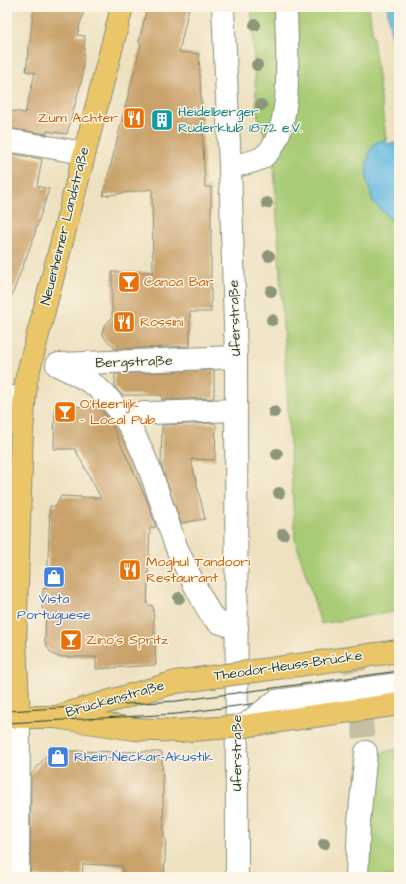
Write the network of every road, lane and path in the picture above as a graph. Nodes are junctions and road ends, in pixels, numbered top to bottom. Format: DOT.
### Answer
graph roads {
  1 [pos="122,7"];
  2 [pos="222,7"];
  3 [pos="286,7"];
  4 [pos="7,140"];
  5 [pos="84,153"];
  6 [pos="230,167"];
  7 [pos="236,357"];
  8 [pos="32,359"];
  9 [pos="57,365"];
  10 [pos="16,397"];
  11 [pos="236,410"];
  12 [pos="121,414"];
  13 [pos="237,628"];
  14 [pos="399,651"];
  15 [pos="176,682"];
  16 [pos="399,684"];
  17 [pos="399,704"];
  18 [pos="13,717"];
  19 [pos="55,717"];
  20 [pos="244,726"];
  21 [pos="366,752"];
  22 [pos="18,877"];
  23 [pos="237,877"];
  24 [pos="357,877"];
  1 -- 5 [label="main road, Neuenheimer Landstraße"];
  2 -- 6 [label="street, Uferstraße"];
  3 -- 6 [label="street"];
  4 -- 5 [label="street"];
  5 -- 8 [label="main road, Neuenheimer Landstraße"];
  6 -- 7 [label="street, Uferstraße"];
  7 -- 9 [label="street, Bergstraße"];
  7 -- 11 [label="street, Uferstraße"];
  8 -- 9 [label="street, Bergstraße"];
  8 -- 10 [label="main road, Neuenheimer Landstraße"];
  9 -- 12 [label="street"];
  10 -- 18 [label="main road, Neuenheimer Landstraße"];
  11 -- 12 [label="street"];
  11 -- 13 [label="street, Uferstraße"];
  12 -- 13 [label="street"];
  13 -- 23 [label="street, Uferstraße"];
  14 -- 15 [label="main road, Theodor-Heuss-Brücke, bridge"];
  15 -- 19 [label="main road, Brückenstraße"];
  16 -- 20 [label="street, bridge"];
  17 -- 20 [label="main road, bridge"];
  18 -- 19 [label="main road, Brückenstraße"];
  18 -- 22 [label="street"];
  19 -- 20 [label="main road, Brückenstraße, bridge"];
  21 -- 24 [label="street"];
}
